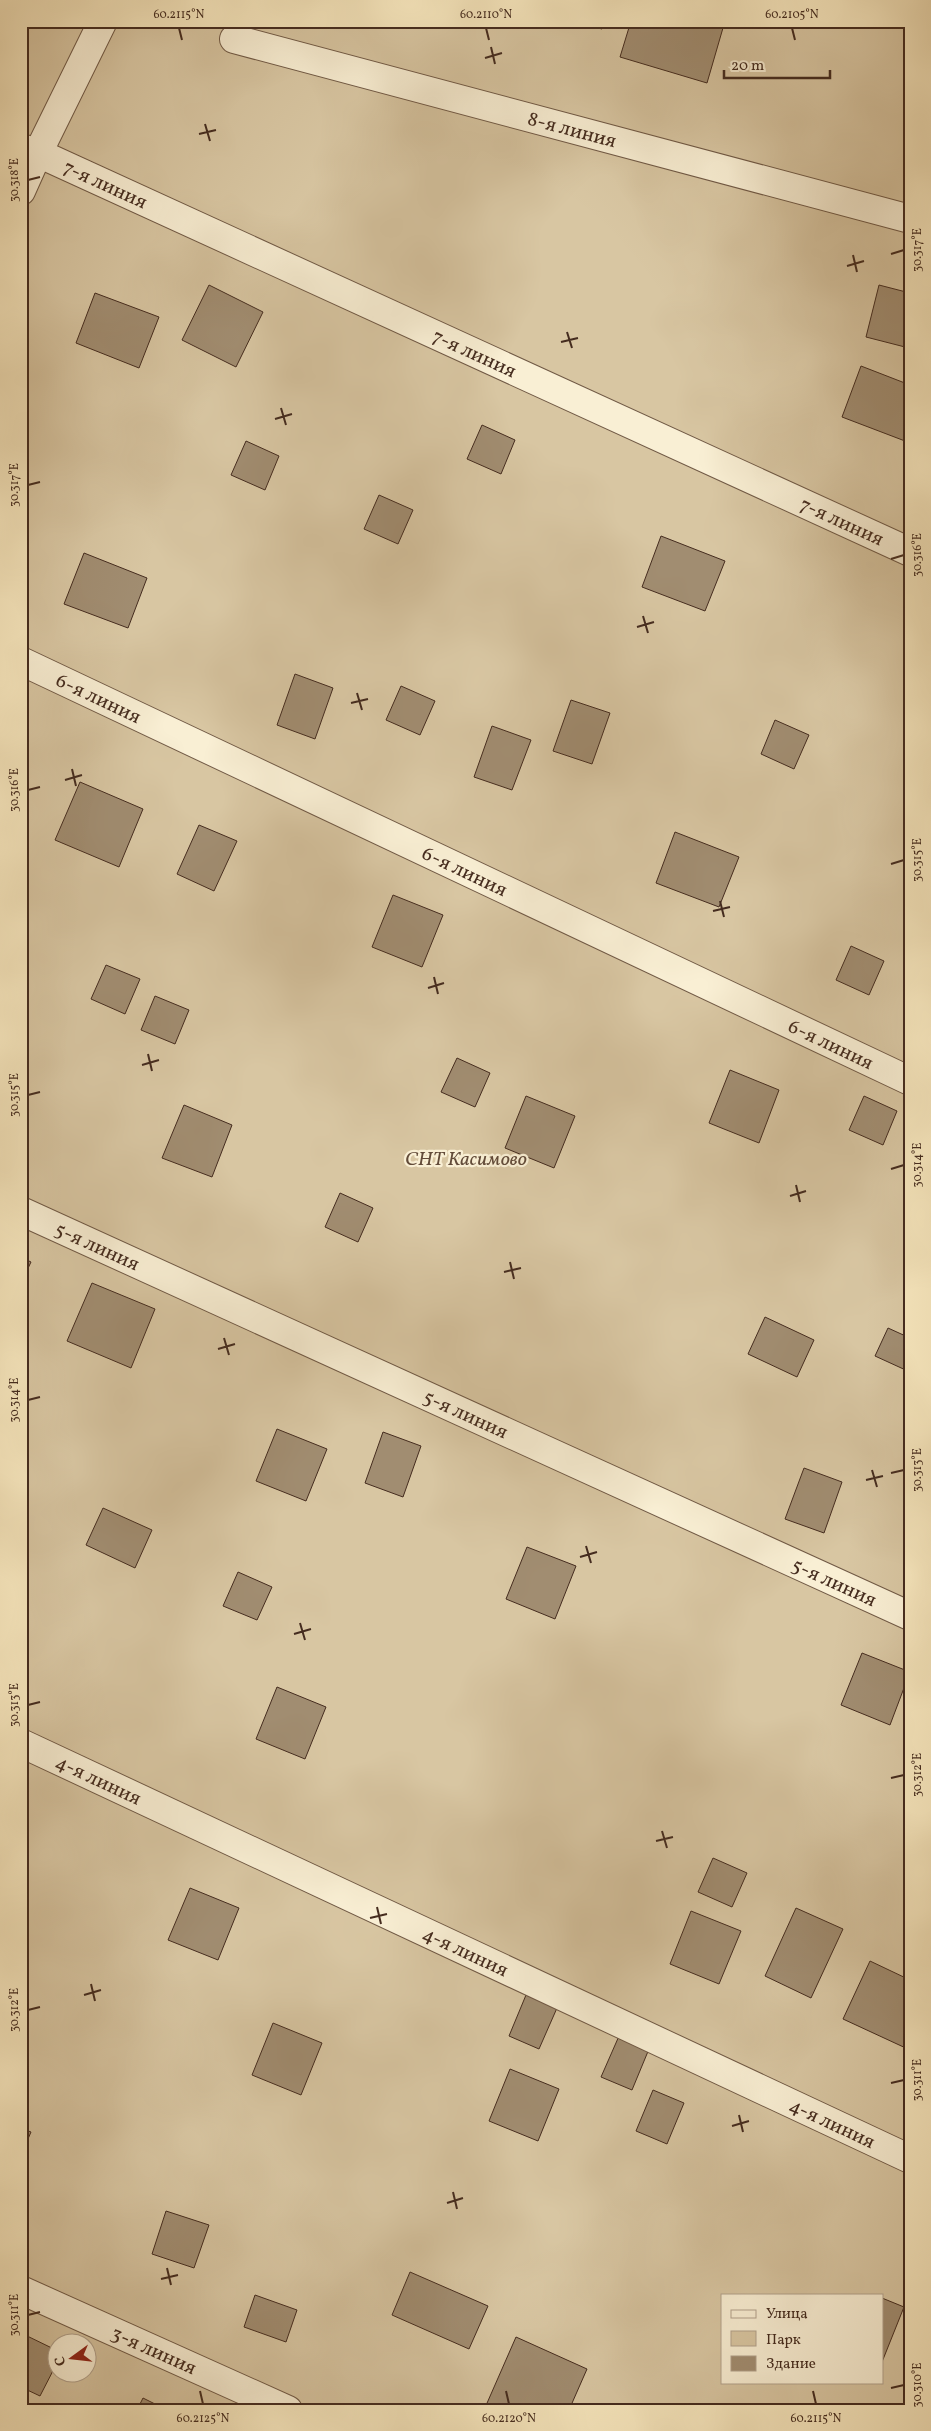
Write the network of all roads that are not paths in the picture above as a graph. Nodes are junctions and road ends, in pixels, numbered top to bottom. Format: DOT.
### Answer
graph roads {
  1 [pos="103,21"];
  2 [pos="234,39"];
  3 [pos="29,151"];
  4 [pos="21,191"];
  5 [pos="910,219"];
  6 [pos="910,552"];
  7 [pos="21,661"];
  8 [pos="910,1081"];
  9 [pos="21,1211"];
  10 [pos="910,1616"];
  11 [pos="21,1743"];
  12 [pos="910,2159"];
  13 [pos="21,2290"];
  14 [pos="288,2410"];
  1 -- 3 [label="street"];
  2 -- 5 [label="street, 8-я линия"];
  3 -- 4 [label="street"];
  3 -- 6 [label="street, 7-я линия"];
  7 -- 8 [label="street, 6-я линия"];
  9 -- 10 [label="street, 5-я линия"];
  11 -- 12 [label="street, 4-я линия"];
  13 -- 14 [label="street, 3-я линия"];
}
